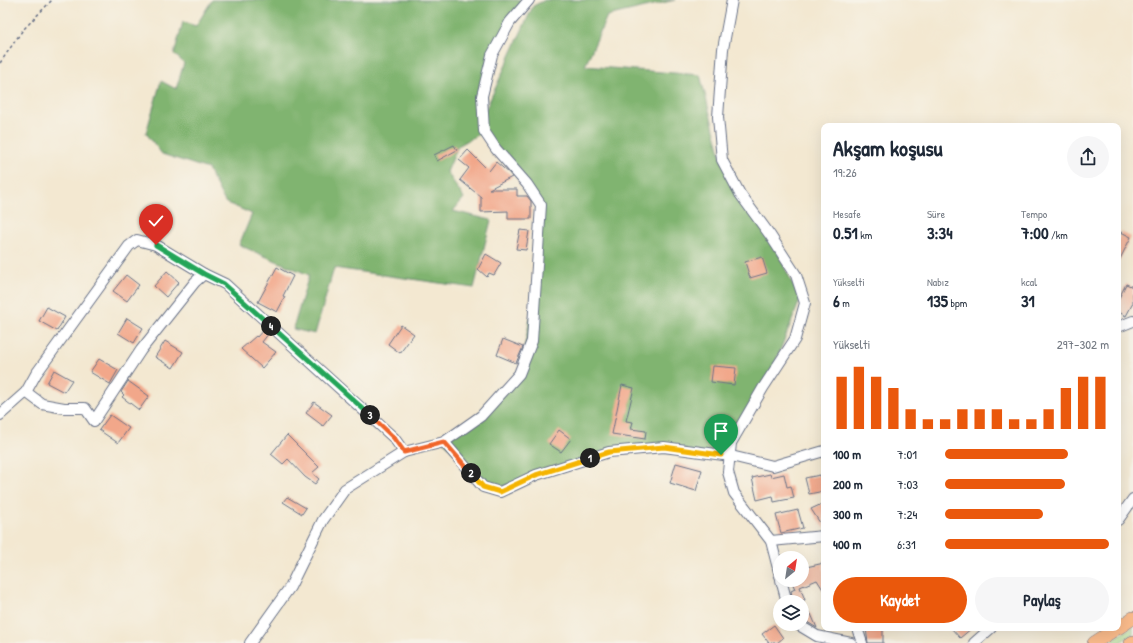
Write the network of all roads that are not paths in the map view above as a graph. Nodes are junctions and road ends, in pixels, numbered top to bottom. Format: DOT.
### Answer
graph roads {
  1 [pos="529,0"];
  2 [pos="732,0"];
  3 [pos="204,274"];
  4 [pos="1133,321"];
  5 [pos="1121,326"];
  6 [pos="26,392"];
  7 [pos="0,415"];
  8 [pos="444,442"];
  9 [pos="404,452"];
  10 [pos="821,452"];
  11 [pos="731,456"];
  12 [pos="1133,499"];
  13 [pos="1121,516"];
  14 [pos="821,536"];
  15 [pos="770,541"];
  16 [pos="773,552"];
  17 [pos="1133,618"];
  18 [pos="1121,626"];
  19 [pos="809,631"];
  20 [pos="858,631"];
  21 [pos="984,631"];
  22 [pos="988,631"];
  23 [pos="1113,631"];
  24 [pos="975,642"];
  25 [pos="250,643"];
  26 [pos="851,643"];
  27 [pos="862,643"];
  28 [pos="1094,643"];
  1 -- 8 [label="street"];
  2 -- 11 [label="street"];
  3 -- 6 [label="street"];
  3 -- 6 [label="street"];
  3 -- 9 [label="street"];
  4 -- 5 [label="street"];
  6 -- 7 [label="street"];
  8 -- 9 [label="street"];
  8 -- 11 [label="street"];
  9 -- 25 [label="street"];
  10 -- 11 [label="street"];
  11 -- 15 [label="street"];
  12 -- 13 [label="street"];
  14 -- 15 [label="street"];
  15 -- 16 [label="street"];
  17 -- 18 [label="main road"];
  19 -- 26 [label="street"];
  20 -- 27 [label="street"];
  21 -- 24 [label="street"];
  22 -- 24 [label="street"];
  23 -- 28 [label="main road"];
}
